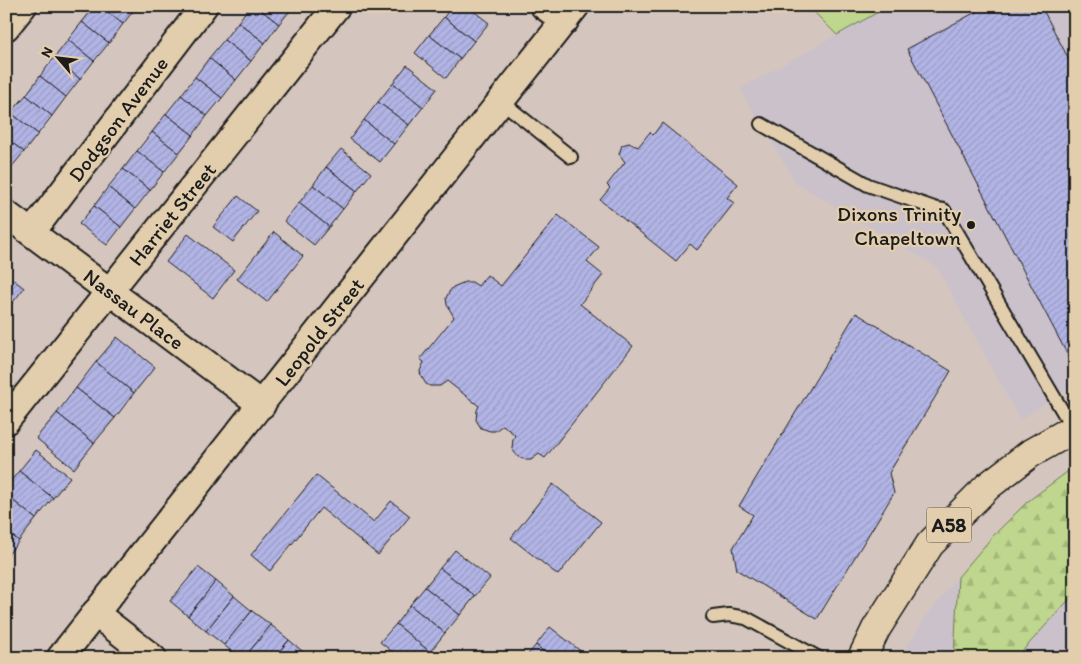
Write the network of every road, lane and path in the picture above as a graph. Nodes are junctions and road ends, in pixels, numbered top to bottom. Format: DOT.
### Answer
graph roads {
  1 [pos="22,6"];
  2 [pos="204,6"];
  3 [pos="337,6"];
  4 [pos="562,11"];
  5 [pos="6,27"];
  6 [pos="501,102"];
  7 [pos="761,124"];
  8 [pos="571,157"];
  9 [pos="6,214"];
  10 [pos="32,232"];
  11 [pos="110,291"];
  12 [pos="262,405"];
  13 [pos="6,421"];
  14 [pos="1074,428"];
  15 [pos="95,613"];
  16 [pos="713,617"];
  17 [pos="60,658"];
  18 [pos="153,658"];
  19 [pos="819,658"];
  20 [pos="862,658"];
  1 -- 5 [label="street"];
  2 -- 10 [label="street, Dodgson Avenue"];
  3 -- 11 [label="street, Harriet Street"];
  4 -- 6 [label="street, Leopold Street"];
  6 -- 8 [label="lane"];
  6 -- 12 [label="street, Leopold Street"];
  7 -- 14 [label="lane"];
  9 -- 10 [label="street, Nassau Place"];
  10 -- 11 [label="street, Nassau Place"];
  11 -- 12 [label="street, Nassau Place"];
  11 -- 13 [label="street, Harriet Street"];
  12 -- 15 [label="street, Leopold Street"];
  14 -- 20 [label="main road, A58"];
  15 -- 17 [label="street, Leopold Street"];
  15 -- 18 [label="street"];
  16 -- 19 [label="lane"];
}
